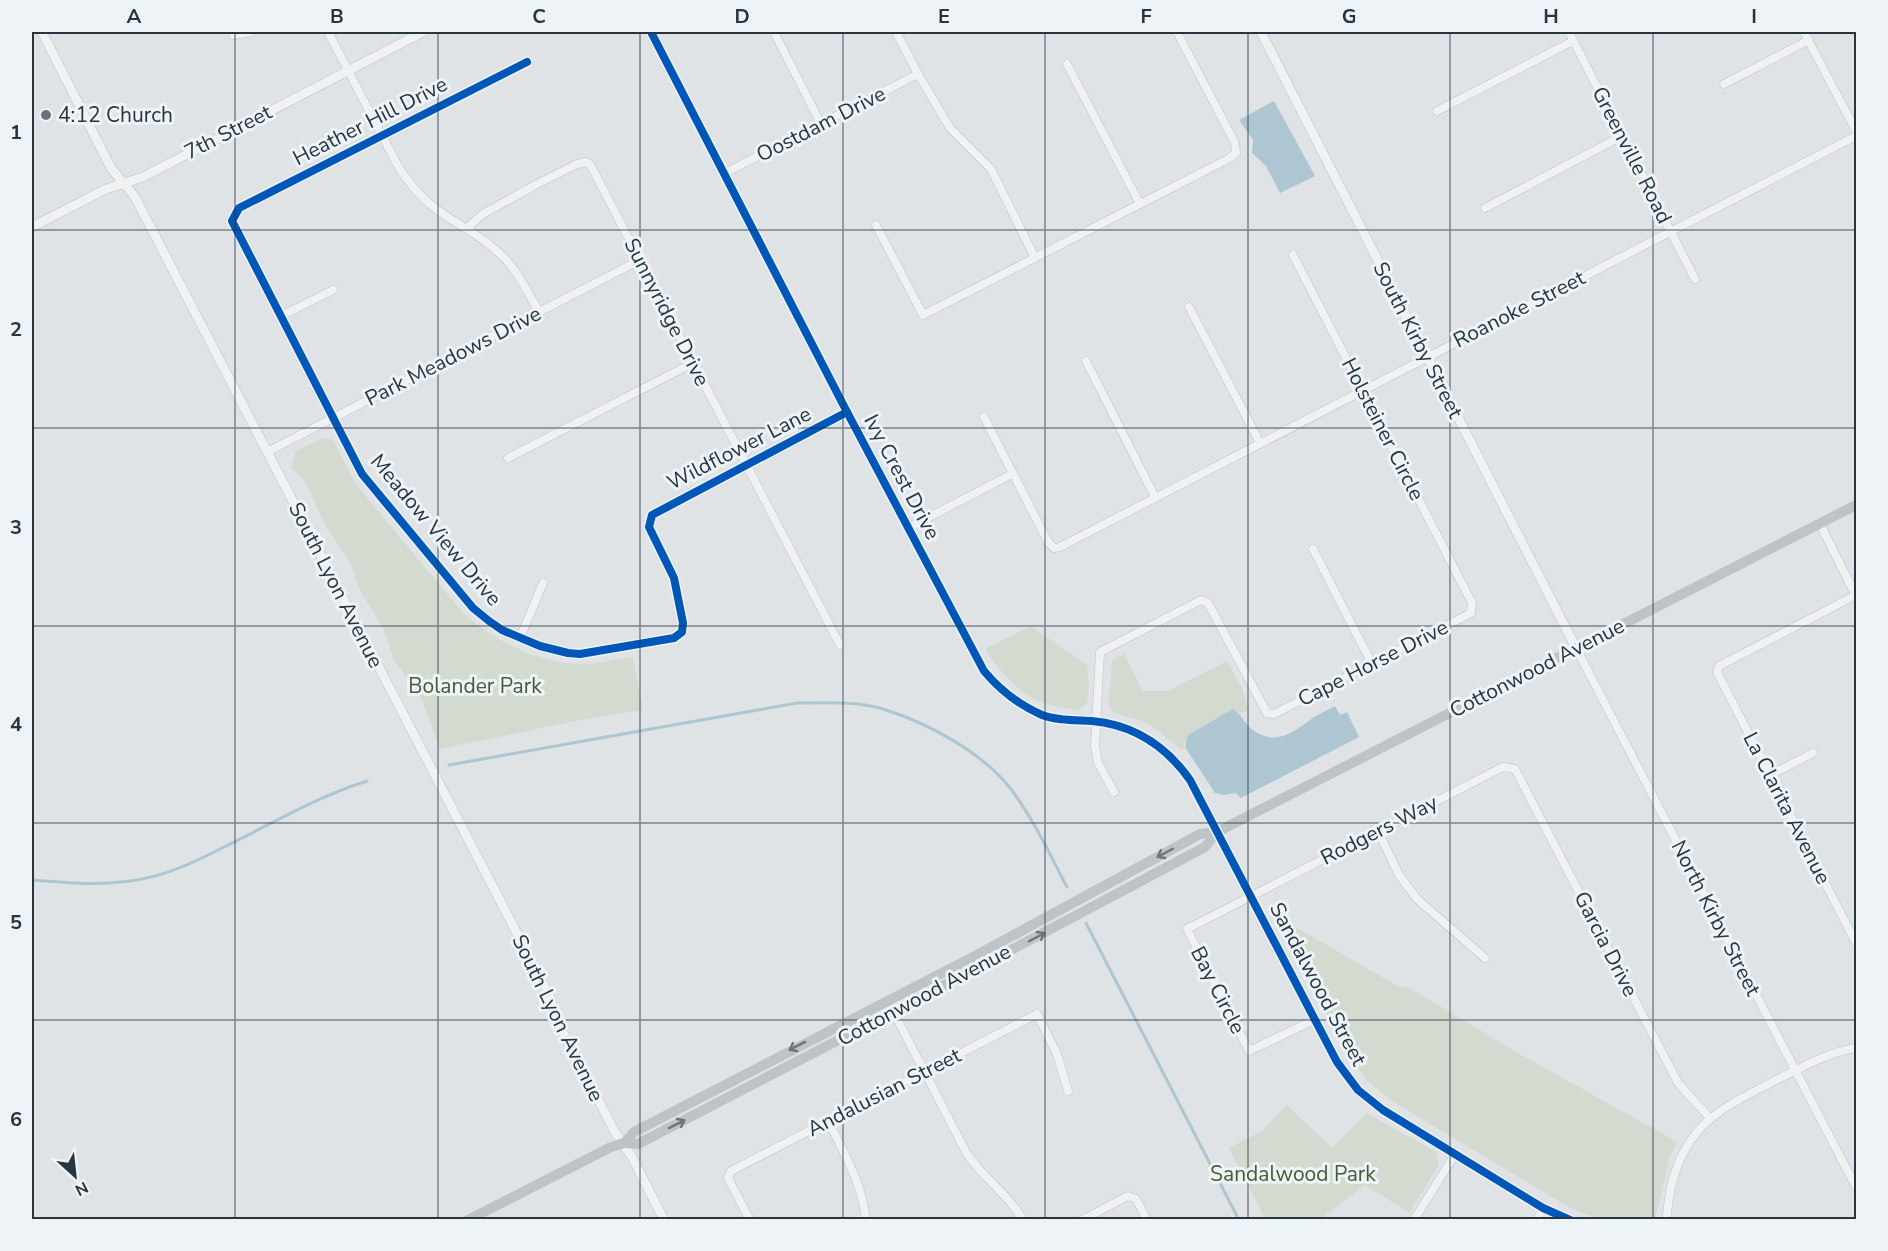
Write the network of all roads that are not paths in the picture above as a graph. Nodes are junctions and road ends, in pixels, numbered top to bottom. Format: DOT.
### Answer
graph roads {
  1 [pos="42,32"];
  2 [pos="251,32"];
  3 [pos="328,32"];
  4 [pos="423,32"];
  5 [pos="651,32"];
  6 [pos="774,32"];
  7 [pos="896,32"];
  8 [pos="1177,32"];
  9 [pos="1261,32"];
  10 [pos="1569,32"];
  11 [pos="1804,32"];
  12 [pos="234,35"];
  13 [pos="1809,40"];
  14 [pos="1573,41"];
  15 [pos="527,62"];
  16 [pos="1067,64"];
  17 [pos="348,70"];
  18 [pos="918,74"];
  19 [pos="1724,84"];
  20 [pos="1437,111"];
  21 [pos="821,124"];
  22 [pos="1857,134"];
  23 [pos="382,136"];
  24 [pos="1622,136"];
  25 [pos="725,173"];
  26 [pos="123,183"];
  27 [pos="1140,204"];
  28 [pos="1485,208"];
  29 [pos="233,217"];
  30 [pos="876,225"];
  31 [pos="32,227"];
  32 [pos="467,228"];
  33 [pos="1671,231"];
  34 [pos="1293,255"];
  35 [pos="1035,258"];
  36 [pos="640,260"];
  37 [pos="1695,279"];
  38 [pos="333,290"];
  39 [pos="1189,307"];
  40 [pos="539,312"];
  41 [pos="281,316"];
  42 [pos="1427,357"];
  43 [pos="1086,361"];
  44 [pos="693,363"];
  45 [pos="1363,390"];
  46 [pos="848,412"];
  47 [pos="984,417"];
  48 [pos="333,418"];
  49 [pos="1260,443"];
  50 [pos="267,452"];
  51 [pos="508,458"];
  52 [pos="745,464"];
  53 [pos="1012,474"];
  54 [pos="1155,497"];
  55 [pos="1857,505"];
  56 [pos="1820,524"];
  57 [pos="908,528"];
  58 [pos="1313,549"];
  59 [pos="543,583"];
  60 [pos="1856,596"];
  61 [pos="1472,603"];
  62 [pos="682,632"];
  63 [pos="520,638"];
  64 [pos="840,645"];
  65 [pos="1576,648"];
  66 [pos="1372,664"];
  67 [pos="1096,722"];
  68 [pos="1813,753"];
  69 [pos="1509,766"];
  70 [pos="1770,775"];
  71 [pos="1114,792"];
  72 [pos="1378,831"];
  73 [pos="1218,832"];
  74 [pos="1250,897"];
  75 [pos="1857,943"];
  76 [pos="1485,958"];
  77 [pos="887,1001"];
  78 [pos="894,1012"];
  79 [pos="1314,1020"];
  80 [pos="1857,1048"];
  81 [pos="1796,1070"];
  82 [pos="925,1072"];
  83 [pos="1068,1091"];
  84 [pos="1710,1118"];
  85 [pos="828,1121"];
  86 [pos="624,1143"];
  87 [pos="1455,1154"];
  88 [pos="1857,1187"];
  89 [pos="1543,1208"];
  90 [pos="468,1220"];
  91 [pos="664,1220"];
  92 [pos="750,1220"];
  93 [pos="866,1220"];
  94 [pos="1023,1220"];
  95 [pos="1082,1220"];
  96 [pos="1147,1220"];
  97 [pos="1414,1220"];
  98 [pos="1537,1220"];
  99 [pos="1570,1220"];
  100 [pos="1666,1220"];
  1 -- 26 [label="street, South Lyon Avenue"];
  2 -- 12 [label="street"];
  3 -- 17 [label="street"];
  4 -- 17 [label="street, 7th Street"];
  5 -- 25 [label="street, Ivy Crest Drive"];
  6 -- 21 [label="street"];
  7 -- 18 [label="street"];
  8 -- 27 [label="street"];
  9 -- 42 [label="street, South Kirby Street"];
  10 -- 14 [label="street, Greenville Road"];
  11 -- 13 [label="street"];
  13 -- 19 [label="street"];
  13 -- 22 [label="street"];
  14 -- 20 [label="street"];
  14 -- 24 [label="street, Greenville Road"];
  15 -- 23 [label="street, Heather Hill Drive"];
  16 -- 27 [label="street"];
  17 -- 23 [label="street"];
  17 -- 26 [label="street, 7th Street"];
  18 -- 21 [label="street, Oostdam Drive"];
  18 -- 35 [label="street"];
  21 -- 25 [label="street, Oostdam Drive"];
  22 -- 33 [label="street, Roanoke Street"];
  23 -- 29 [label="street, Heather Hill Drive"];
  23 -- 32 [label="street"];
  24 -- 28 [label="street"];
  24 -- 33 [label="street, Greenville Road"];
  25 -- 46 [label="street, Ivy Crest Drive"];
  26 -- 31 [label="street, 7th Street"];
  26 -- 50 [label="street, South Lyon Avenue"];
  27 -- 35 [label="street"];
  29 -- 41 [label="street, Meadow View Drive"];
  30 -- 35 [label="street"];
  32 -- 36 [label="street, Sunnyridge Drive"];
  32 -- 40 [label="street"];
  33 -- 37 [label="street, Greenville Road"];
  33 -- 42 [label="street, Roanoke Street"];
  34 -- 45 [label="street, Holsteiner Circle"];
  36 -- 40 [label="street, Park Meadows Drive"];
  36 -- 44 [label="street, Sunnyridge Drive"];
  38 -- 41 [label="street"];
  39 -- 49 [label="street"];
  40 -- 48 [label="street, Park Meadows Drive"];
  41 -- 48 [label="street, Meadow View Drive"];
  42 -- 45 [label="street, Roanoke Street"];
  42 -- 65 [label="street, South Kirby Street"];
  43 -- 54 [label="street"];
  44 -- 51 [label="street"];
  44 -- 52 [label="street, Sunnyridge Drive"];
  45 -- 49 [label="street, Roanoke Street"];
  45 -- 61 [label="street, Holsteiner Circle"];
  46 -- 52 [label="street, Wildflower Lane"];
  46 -- 57 [label="street, Ivy Crest Drive"];
  47 -- 53 [label="street"];
  48 -- 50 [label="street, Park Meadows Drive"];
  48 -- 63 [label="street, Meadow View Drive"];
  49 -- 54 [label="street, Roanoke Street"];
  50 -- 86 [label="street, South Lyon Avenue"];
  52 -- 62 [label="street, Wildflower Lane"];
  52 -- 64 [label="street, Sunnyridge Drive"];
  53 -- 54 [label="street, Roanoke Street"];
  53 -- 57 [label="street"];
  55 -- 56 [label="main road, Cottonwood Avenue"];
  56 -- 60 [label="street"];
  56 -- 65 [label="main road, Cottonwood Avenue"];
  57 -- 67 [label="street, Ivy Crest Drive"];
  58 -- 66 [label="street"];
  59 -- 63 [label="street"];
  60 -- 70 [label="street, La Clarita Avenue"];
  61 -- 66 [label="street, Cape Horse Drive"];
  62 -- 63 [label="street, Meadow View Drive"];
  65 -- 73 [label="main road, Cottonwood Avenue"];
  65 -- 81 [label="street, North Kirby Street"];
  66 -- 67 [label="street, Cape Horse Drive"];
  67 -- 71 [label="street"];
  67 -- 73 [label="street, Ivy Crest Drive"];
  68 -- 70 [label="street"];
  69 -- 72 [label="street, Rodgers Way"];
  69 -- 84 [label="street, Garcia Drive"];
  70 -- 75 [label="street, La Clarita Avenue"];
  72 -- 74 [label="street, Rodgers Way"];
  72 -- 76 [label="street"];
  73 -- 74 [label="street, Sandalwood Street"];
  73 -- 77 [label="main road, Cottonwood Avenue, one-way"];
  78 -- 73 [label="main road, Cottonwood Avenue, one-way"];
  74 -- 79 [label="street, Sandalwood Street"];
  74 -- 79 [label="street, Bay Circle"];
  77 -- 78 [label="street"];
  77 -- 86 [label="main road, Cottonwood Avenue, one-way"];
  78 -- 82 [label="street"];
  86 -- 78 [label="main road, Cottonwood Avenue, one-way"];
  79 -- 87 [label="street, Sandalwood Street"];
  80 -- 81 [label="street"];
  81 -- 84 [label="street"];
  81 -- 88 [label="street, North Kirby Street"];
  82 -- 83 [label="street, Andalusian Street"];
  82 -- 85 [label="street, Andalusian Street"];
  82 -- 94 [label="street"];
  84 -- 100 [label="street"];
  85 -- 92 [label="street, Andalusian Street"];
  85 -- 93 [label="street"];
  86 -- 90 [label="main road, Cottonwood Avenue"];
  86 -- 91 [label="street, South Lyon Avenue"];
  87 -- 89 [label="street, Sandalwood Street"];
  87 -- 97 [label="street"];
  89 -- 98 [label="street"];
  89 -- 99 [label="street, Sandalwood Street"];
  95 -- 96 [label="street"];
}
